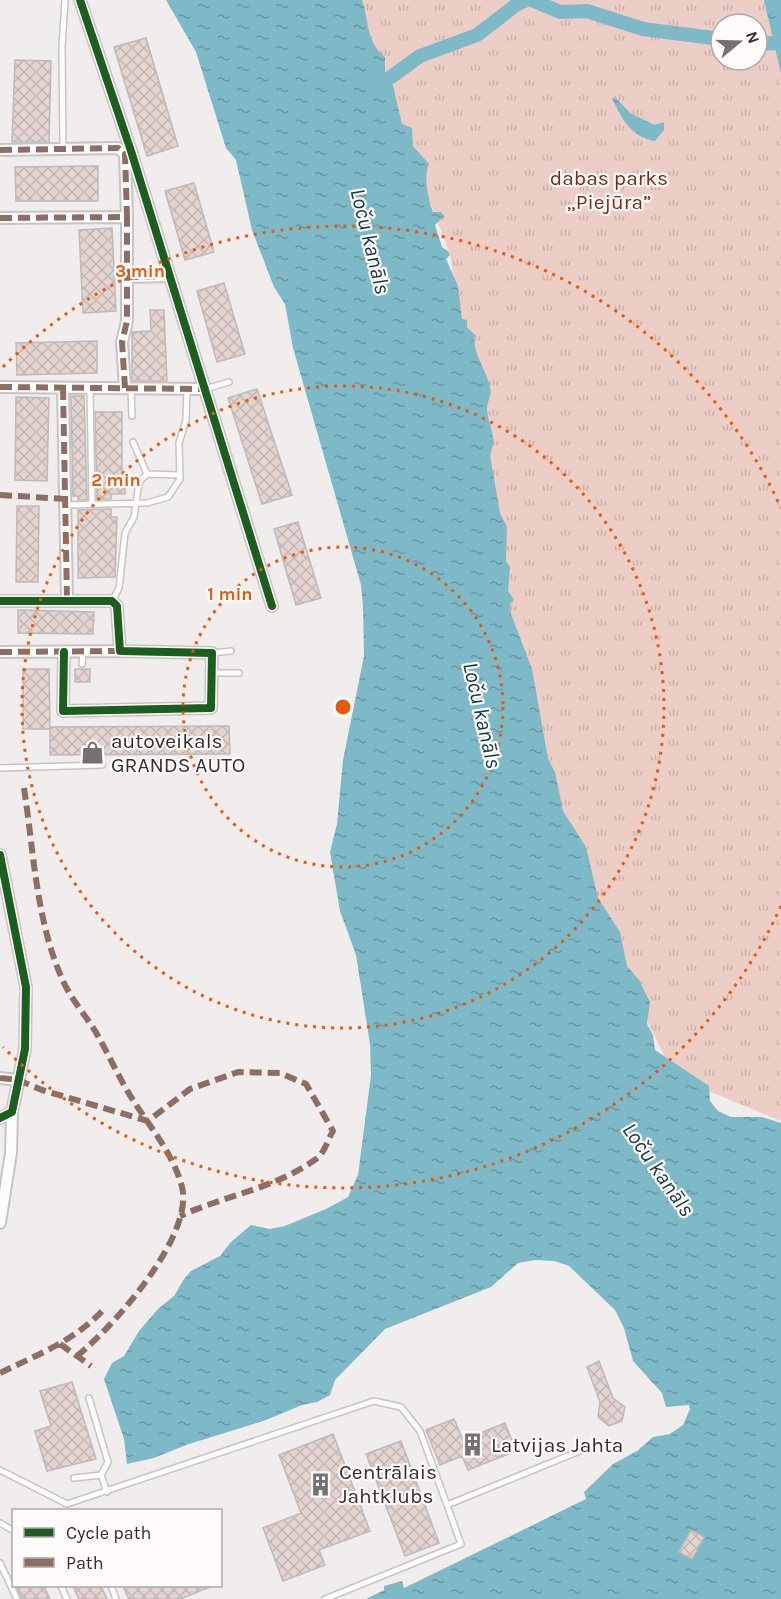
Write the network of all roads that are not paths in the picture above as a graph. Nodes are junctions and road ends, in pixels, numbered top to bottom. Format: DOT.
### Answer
graph roads {
  1 [pos="65,0"];
  2 [pos="80,0"];
  3 [pos="63,149"];
  4 [pos="0,150"];
  5 [pos="128,153"];
  6 [pos="127,216"];
  7 [pos="0,218"];
  8 [pos="169,276"];
  9 [pos="127,277"];
  10 [pos="229,382"];
  11 [pos="0,387"];
  12 [pos="63,388"];
  13 [pos="90,388"];
  14 [pos="128,388"];
  15 [pos="187,389"];
  16 [pos="204,389"];
  17 [pos="132,416"];
  18 [pos="133,442"];
  19 [pos="147,474"];
  20 [pos="180,475"];
  21 [pos="92,504"];
  22 [pos="136,504"];
  23 [pos="65,505"];
  24 [pos="66,600"];
  25 [pos="0,601"];
  26 [pos="112,601"];
  27 [pos="272,606"];
  28 [pos="120,651"];
  29 [pos="231,651"];
  30 [pos="0,652"];
  31 [pos="64,652"];
  32 [pos="83,652"];
  33 [pos="212,652"];
  34 [pos="82,664"];
  35 [pos="212,673"];
  36 [pos="239,673"];
  37 [pos="102,765"];
  38 [pos="0,768"];
  39 [pos="0,855"];
  40 [pos="0,1078"];
  41 [pos="18,1080"];
  42 [pos="12,1112"];
  43 [pos="0,1118"];
  44 [pos="0,1223"];
  45 [pos="89,1398"];
  46 [pos="592,1446"];
  47 [pos="0,1470"];
  48 [pos="101,1475"];
  49 [pos="74,1478"];
  50 [pos="107,1492"];
  51 [pos="67,1504"];
  52 [pos="447,1505"];
  53 [pos="70,1509"];
  54 [pos="0,1563"];
  55 [pos="17,1599"];
  56 [pos="325,1599"];
  1 -- 3 [label="lane"];
  2 -- 5 [label="street"];
  3 -- 4 [label="street"];
  3 -- 5 [label="street"];
  5 -- 6 [label="street"];
  5 -- 8 [label="street"];
  6 -- 7 [label="street"];
  6 -- 9 [label="street"];
  8 -- 9 [label="street"];
  8 -- 16 [label="street"];
  9 -- 14 [label="street"];
  10 -- 16 [label="lane"];
  11 -- 12 [label="street"];
  12 -- 13 [label="street"];
  12 -- 23 [label="street"];
  13 -- 14 [label="street"];
  13 -- 21 [label="lane"];
  14 -- 15 [label="street"];
  14 -- 17 [label="lane"];
  15 -- 16 [label="street"];
  15 -- 20 [label="lane"];
  16 -- 27 [label="street"];
  18 -- 19 [label="lane"];
  19 -- 20 [label="lane"];
  19 -- 22 [label="lane"];
  20 -- 22 [label="lane"];
  21 -- 22 [label="lane"];
  21 -- 23 [label="lane"];
  22 -- 26 [label="lane"];
  23 -- 24 [label="street"];
  24 -- 25 [label="street"];
  24 -- 26 [label="street"];
  26 -- 28 [label="street"];
  28 -- 32 [label="street"];
  28 -- 33 [label="street"];
  29 -- 33 [label="lane"];
  30 -- 31 [label="street"];
  31 -- 32 [label="street"];
  31 -- 35 [label="street"];
  32 -- 34 [label="lane"];
  33 -- 35 [label="street"];
  35 -- 36 [label="lane"];
  37 -- 38 [label="lane"];
  39 -- 41 [label="street"];
  40 -- 41 [label="street"];
  41 -- 42 [label="street"];
  42 -- 43 [label="street"];
  42 -- 44 [label="street"];
  45 -- 48 [label="lane"];
  46 -- 52 [label="lane"];
  47 -- 51 [label="lane"];
  48 -- 49 [label="lane"];
  48 -- 50 [label="lane"];
  50 -- 51 [label="lane"];
  50 -- 52 [label="lane"];
  51 -- 53 [label="lane"];
  52 -- 56 [label="lane"];
  54 -- 55 [label="lane"];
}
